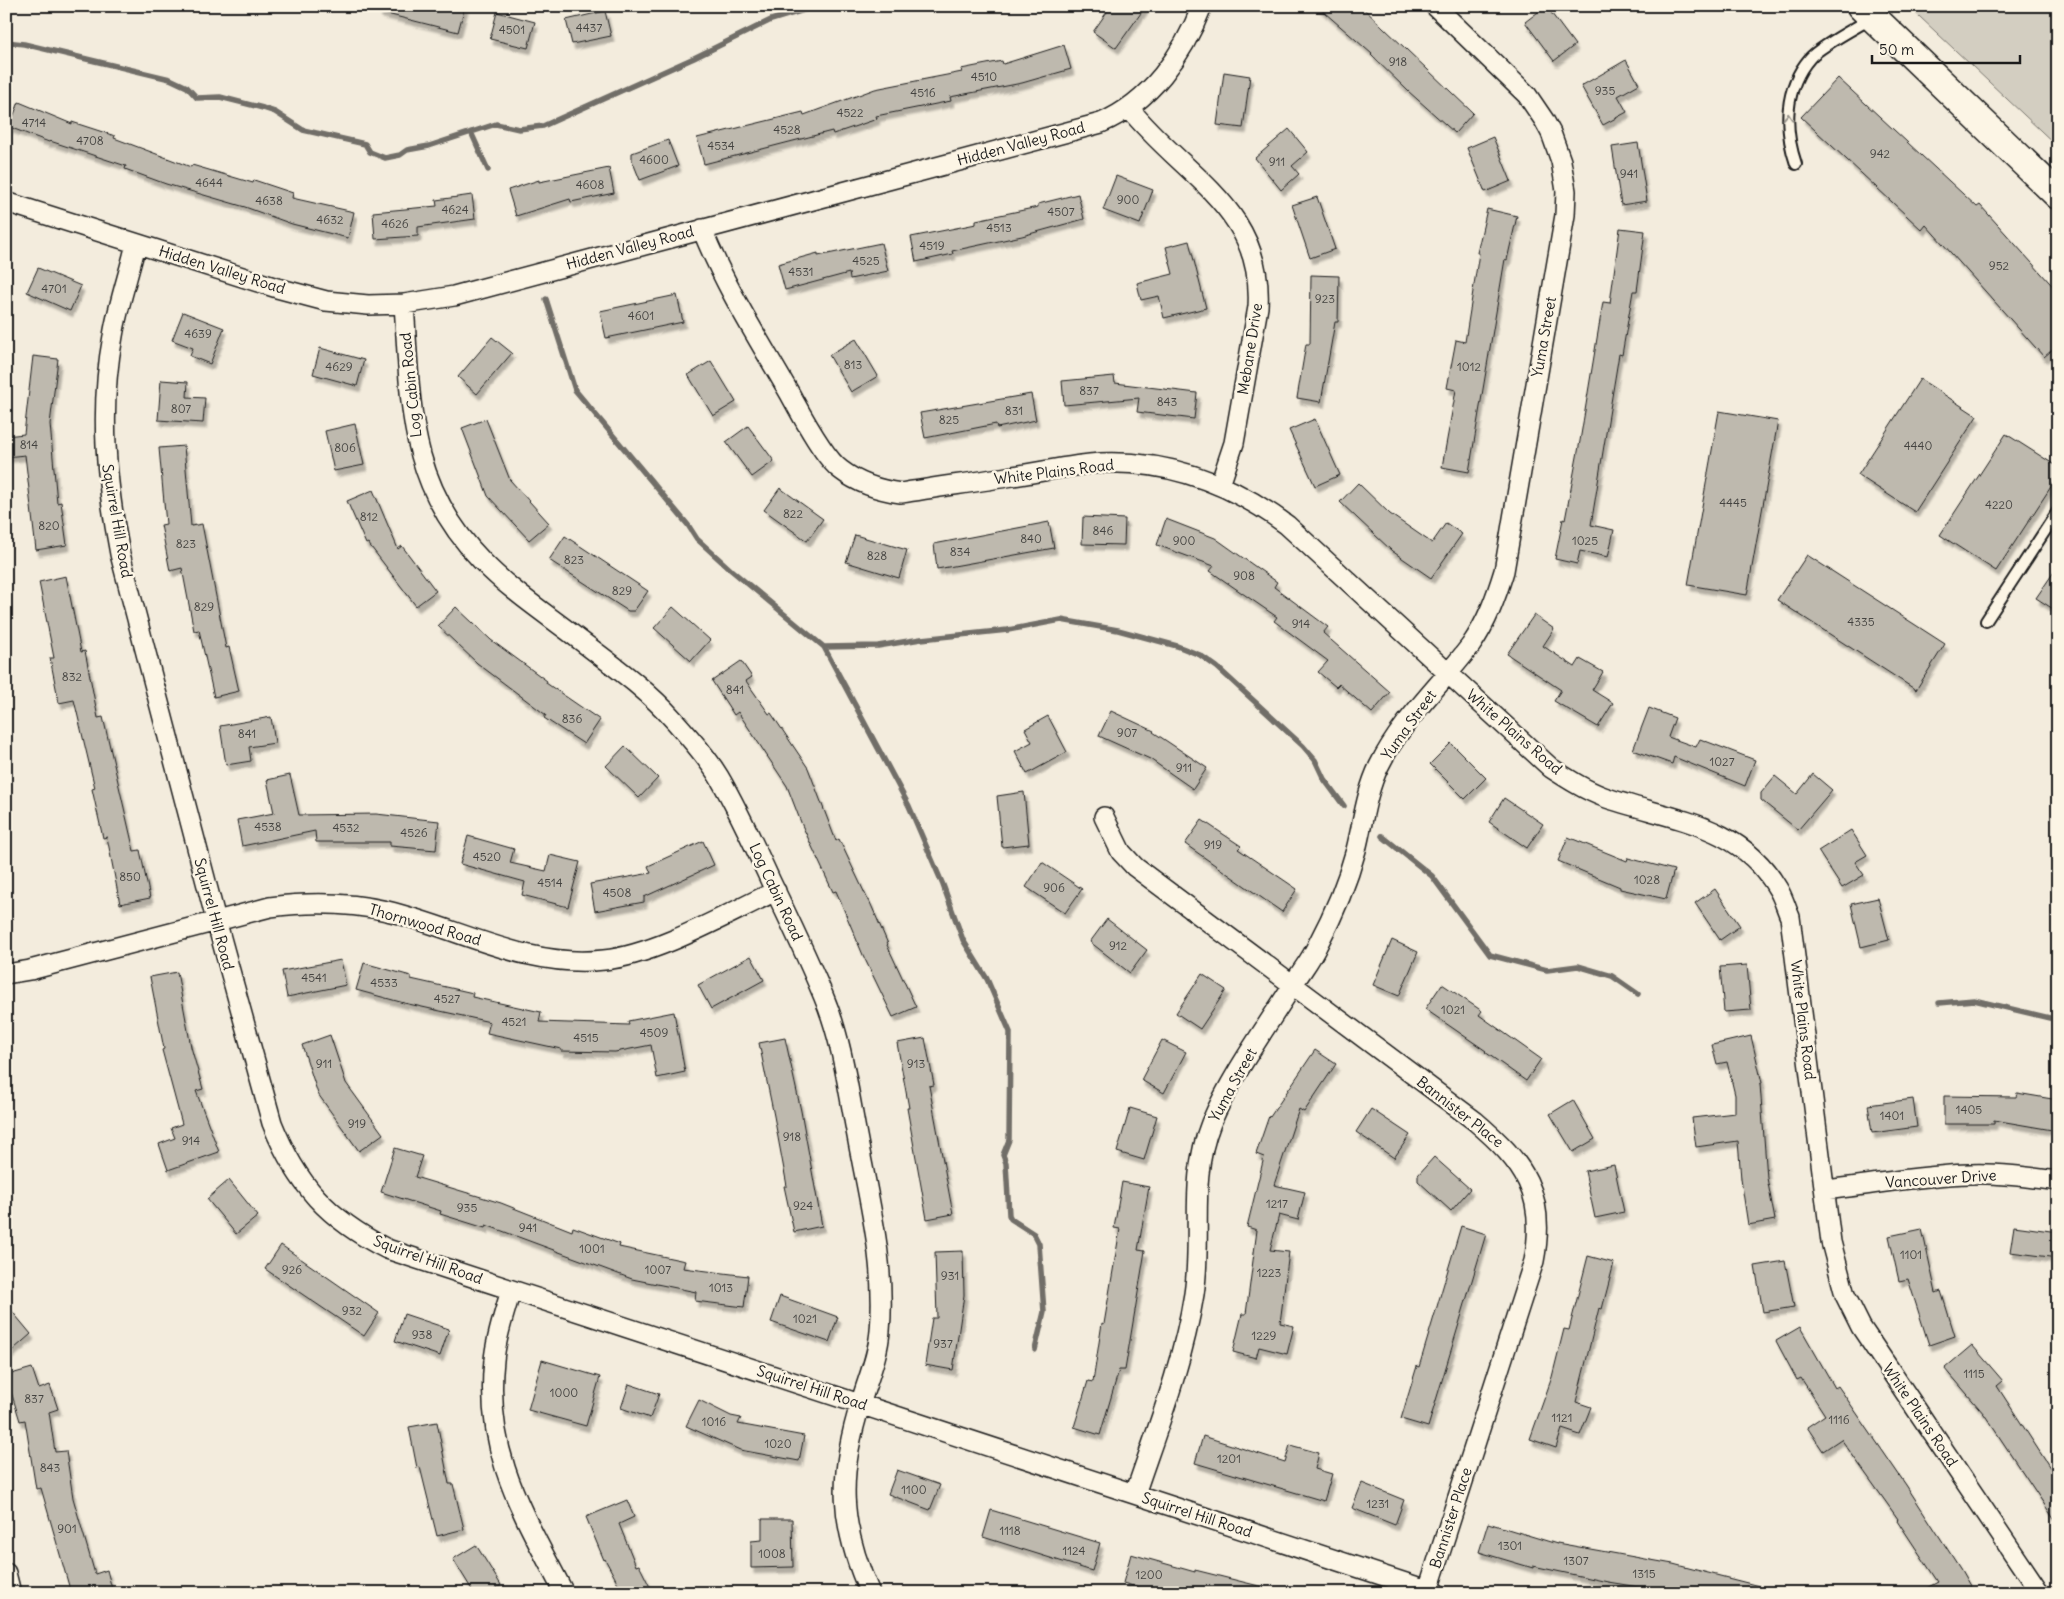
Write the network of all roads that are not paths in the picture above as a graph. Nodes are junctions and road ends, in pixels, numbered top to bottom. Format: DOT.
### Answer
graph roads {
  1 [pos="1202,6"];
  2 [pos="1435,6"];
  3 [pos="1867,12"];
  4 [pos="1129,108"];
  5 [pos="1796,164"];
  6 [pos="2058,194"];
  7 [pos="6,202"];
  8 [pos="702,229"];
  9 [pos="136,244"];
  10 [pos="404,304"];
  11 [pos="1220,485"];
  12 [pos="2058,511"];
  13 [pos="1986,621"];
  14 [pos="1448,673"];
  15 [pos="1104,817"];
  16 [pos="776,891"];
  17 [pos="216,920"];
  18 [pos="6,974"];
  19 [pos="1293,986"];
  20 [pos="2058,1181"];
  21 [pos="1824,1190"];
  22 [pos="511,1290"];
  23 [pos="860,1404"];
  24 [pos="1135,1494"];
  25 [pos="6,1573"];
  26 [pos="1432,1591"];
  27 [pos="12,1593"];
  28 [pos="564,1593"];
  29 [pos="870,1593"];
  30 [pos="2040,1593"];
  1 -- 4 [label="street, Hidden Valley Road"];
  2 -- 14 [label="street, Yuma Street"];
  5 -- 3 [label="lane, one-way"];
  3 -- 6 [label="main road"];
  4 -- 8 [label="street, Hidden Valley Road"];
  4 -- 11 [label="street, Mebane Drive"];
  7 -- 9 [label="street, Hidden Valley Road"];
  8 -- 10 [label="street, Hidden Valley Road"];
  8 -- 11 [label="street, White Plains Road"];
  9 -- 10 [label="street, Hidden Valley Road"];
  9 -- 17 [label="street, Squirrel Hill Road"];
  10 -- 16 [label="street, Log Cabin Road"];
  11 -- 14 [label="street, White Plains Road"];
  12 -- 13 [label="lane"];
  14 -- 19 [label="street, Yuma Street"];
  14 -- 21 [label="street, White Plains Road"];
  15 -- 19 [label="street, Bannister Place"];
  16 -- 17 [label="street, Thornwood Road"];
  16 -- 23 [label="street, Log Cabin Road"];
  17 -- 18 [label="street, Thornwood Road"];
  17 -- 22 [label="street, Squirrel Hill Road"];
  19 -- 24 [label="street, Yuma Street"];
  19 -- 26 [label="street, Bannister Place"];
  20 -- 21 [label="street, Vancouver Drive"];
  21 -- 30 [label="street, White Plains Road"];
  22 -- 23 [label="street, Squirrel Hill Road"];
  22 -- 28 [label="street"];
  23 -- 24 [label="street, Squirrel Hill Road"];
  23 -- 29 [label="street, Log Cabin Road"];
  24 -- 26 [label="street, Squirrel Hill Road"];
  25 -- 27 [label="street"];
}
